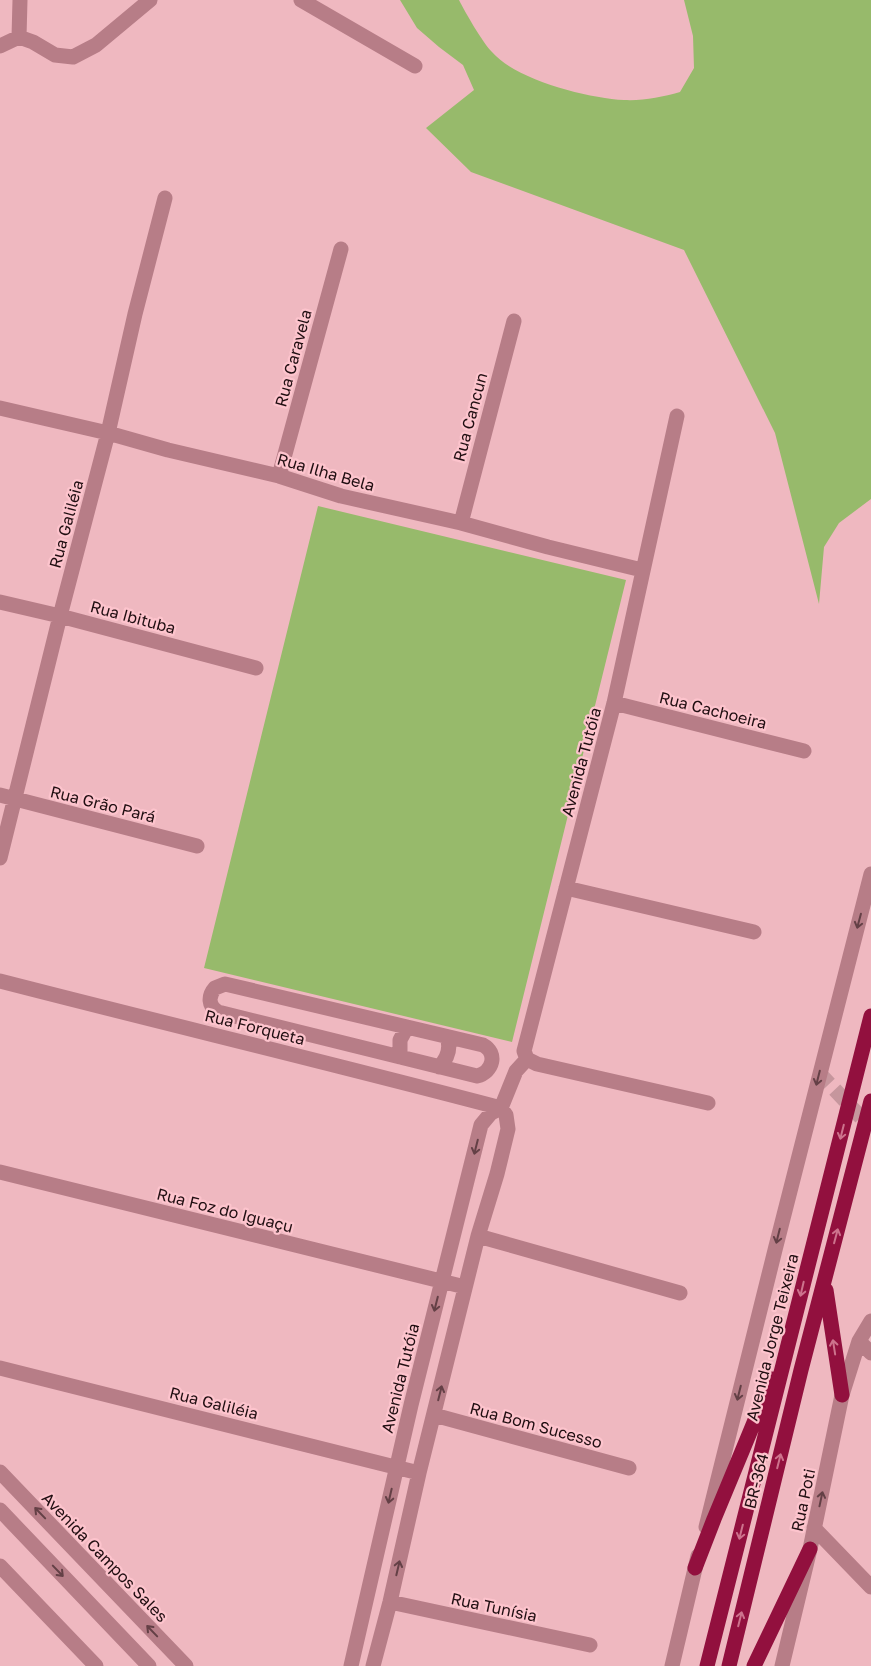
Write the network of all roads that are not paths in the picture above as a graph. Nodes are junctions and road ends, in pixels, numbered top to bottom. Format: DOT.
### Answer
graph roads {
  1 [pos="20,0"];
  2 [pos="150,0"];
  3 [pos="302,0"];
  4 [pos="19,37"];
  5 [pos="0,46"];
  6 [pos="415,66"];
  7 [pos="165,198"];
  8 [pos="341,249"];
  9 [pos="514,321"];
  10 [pos="0,408"];
  11 [pos="677,416"];
  12 [pos="108,433"];
  13 [pos="279,476"];
  14 [pos="460,523"];
  15 [pos="642,570"];
  16 [pos="0,602"];
  17 [pos="60,616"];
  18 [pos="256,668"];
  19 [pos="614,703"];
  20 [pos="804,751"];
  21 [pos="7,797"];
  22 [pos="197,846"];
  23 [pos="0,858"];
  24 [pos="871,874"];
  25 [pos="566,888"];
  26 [pos="754,932"];
  27 [pos="0,981"];
  28 [pos="871,1016"];
  29 [pos="407,1027"];
  30 [pos="447,1036"];
  31 [pos="400,1057"];
  32 [pos="527,1059"];
  33 [pos="419,1062"];
  34 [pos="439,1067"];
  35 [pos="413,1084"];
  36 [pos="871,1101"];
  37 [pos="708,1102"];
  38 [pos="501,1108"];
  39 [pos="0,1172"];
  40 [pos="478,1236"];
  41 [pos="442,1282"];
  42 [pos="824,1283"];
  43 [pos="466,1287"];
  44 [pos="680,1293"];
  45 [pos="871,1321"];
  46 [pos="793,1330"];
  47 [pos="859,1342"];
  48 [pos="871,1353"];
  49 [pos="0,1368"];
  50 [pos="842,1395"];
  51 [pos="434,1415"];
  52 [pos="397,1467"];
  53 [pos="629,1468"];
  54 [pos="0,1472"];
  55 [pos="420,1473"];
  56 [pos="0,1510"];
  57 [pos="814,1528"];
  58 [pos="810,1549"];
  59 [pos="0,1566"];
  60 [pos="695,1568"];
  61 [pos="871,1587"];
  62 [pos="390,1602"];
  63 [pos="590,1645"];
  64 [pos="96,1666"];
  65 [pos="149,1666"];
  66 [pos="186,1666"];
  67 [pos="351,1666"];
  68 [pos="373,1666"];
  69 [pos="672,1666"];
  70 [pos="707,1666"];
  71 [pos="729,1666"];
  72 [pos="754,1666"];
  73 [pos="782,1666"];
  1 -- 4 [label="street"];
  2 -- 4 [label="street"];
  3 -- 6 [label="street"];
  4 -- 5 [label="street"];
  7 -- 12 [label="street, Rua Galiléia"];
  8 -- 13 [label="street, Rua Caravela"];
  9 -- 14 [label="street, Rua Cancun"];
  10 -- 12 [label="street, Rua Ilha Bela"];
  11 -- 15 [label="street, Avenida Tutóia"];
  12 -- 13 [label="street, Rua Ilha Bela"];
  12 -- 17 [label="street, Rua Galiléia"];
  13 -- 14 [label="street, Rua Ilha Bela"];
  14 -- 15 [label="street, Rua Ilha Bela"];
  15 -- 19 [label="street, Avenida Tutóia"];
  16 -- 17 [label="street, Rua Ibituba"];
  17 -- 18 [label="street, Rua Ibituba"];
  17 -- 21 [label="street, Rua Galiléia"];
  19 -- 20 [label="street, Rua Cachoeira"];
  19 -- 25 [label="street, Avenida Tutóia"];
  21 -- 22 [label="street, Rua Grão Pará"];
  21 -- 23 [label="street, Rua Galiléia"];
  24 -- 60 [label="street, one-way"];
  25 -- 26 [label="street"];
  25 -- 32 [label="street, Avenida Tutóia"];
  27 -- 35 [label="street, Rua Forqueta"];
  28 -- 46 [label="highway, Avenida Jorge Teixeira / BR-364, one-way"];
  29 -- 30 [label="street"];
  29 -- 31 [label="street"];
  29 -- 31 [label="street"];
  30 -- 34 [label="street"];
  30 -- 34 [label="street"];
  31 -- 33 [label="street"];
  32 -- 37 [label="street"];
  32 -- 38 [label="street, Avenida Tutóia"];
  33 -- 34 [label="street"];
  33 -- 35 [label="street"];
  35 -- 38 [label="street, Rua Forqueta"];
  42 -- 36 [label="highway, BR-364 / BR-364, one-way"];
  38 -- 40 [label="street"];
  38 -- 41 [label="street, Avenida Tutóia, one-way"];
  39 -- 41 [label="street, Rua Foz do Iguaçu"];
  40 -- 43 [label="street"];
  40 -- 44 [label="street"];
  41 -- 43 [label="street, Rua Foz do Iguaçu"];
  41 -- 52 [label="street, Avenida Tutóia, one-way"];
  50 -- 42 [label="highway, one-way"];
  71 -- 42 [label="highway, BR-364 / BR-364, one-way"];
  51 -- 43 [label="street, one-way"];
  45 -- 47 [label="street, Rua Poti"];
  46 -- 60 [label="highway"];
  46 -- 70 [label="highway, Avenida Jorge Teixeira / BR-364, one-way"];
  47 -- 48 [label="street"];
  47 -- 50 [label="street, Rua Poti"];
  49 -- 52 [label="street, Rua Galiléia"];
  57 -- 50 [label="street, Rua Poti, one-way"];
  51 -- 53 [label="street, Rua Bom Sucesso"];
  51 -- 55 [label="street"];
  52 -- 55 [label="street, Rua Galiléia"];
  52 -- 67 [label="street, Avenida Tutóia, one-way"];
  66 -- 54 [label="street, Avenida Campos Sales, one-way"];
  62 -- 55 [label="street, one-way"];
  56 -- 65 [label="street, one-way"];
  57 -- 58 [label="street, Rua Poti"];
  57 -- 61 [label="street"];
  58 -- 72 [label="highway"];
  58 -- 73 [label="street, Rua Poti"];
  59 -- 64 [label="street"];
  60 -- 69 [label="street"];
  62 -- 63 [label="street, Rua Tunísia"];
  62 -- 68 [label="street"];
}
